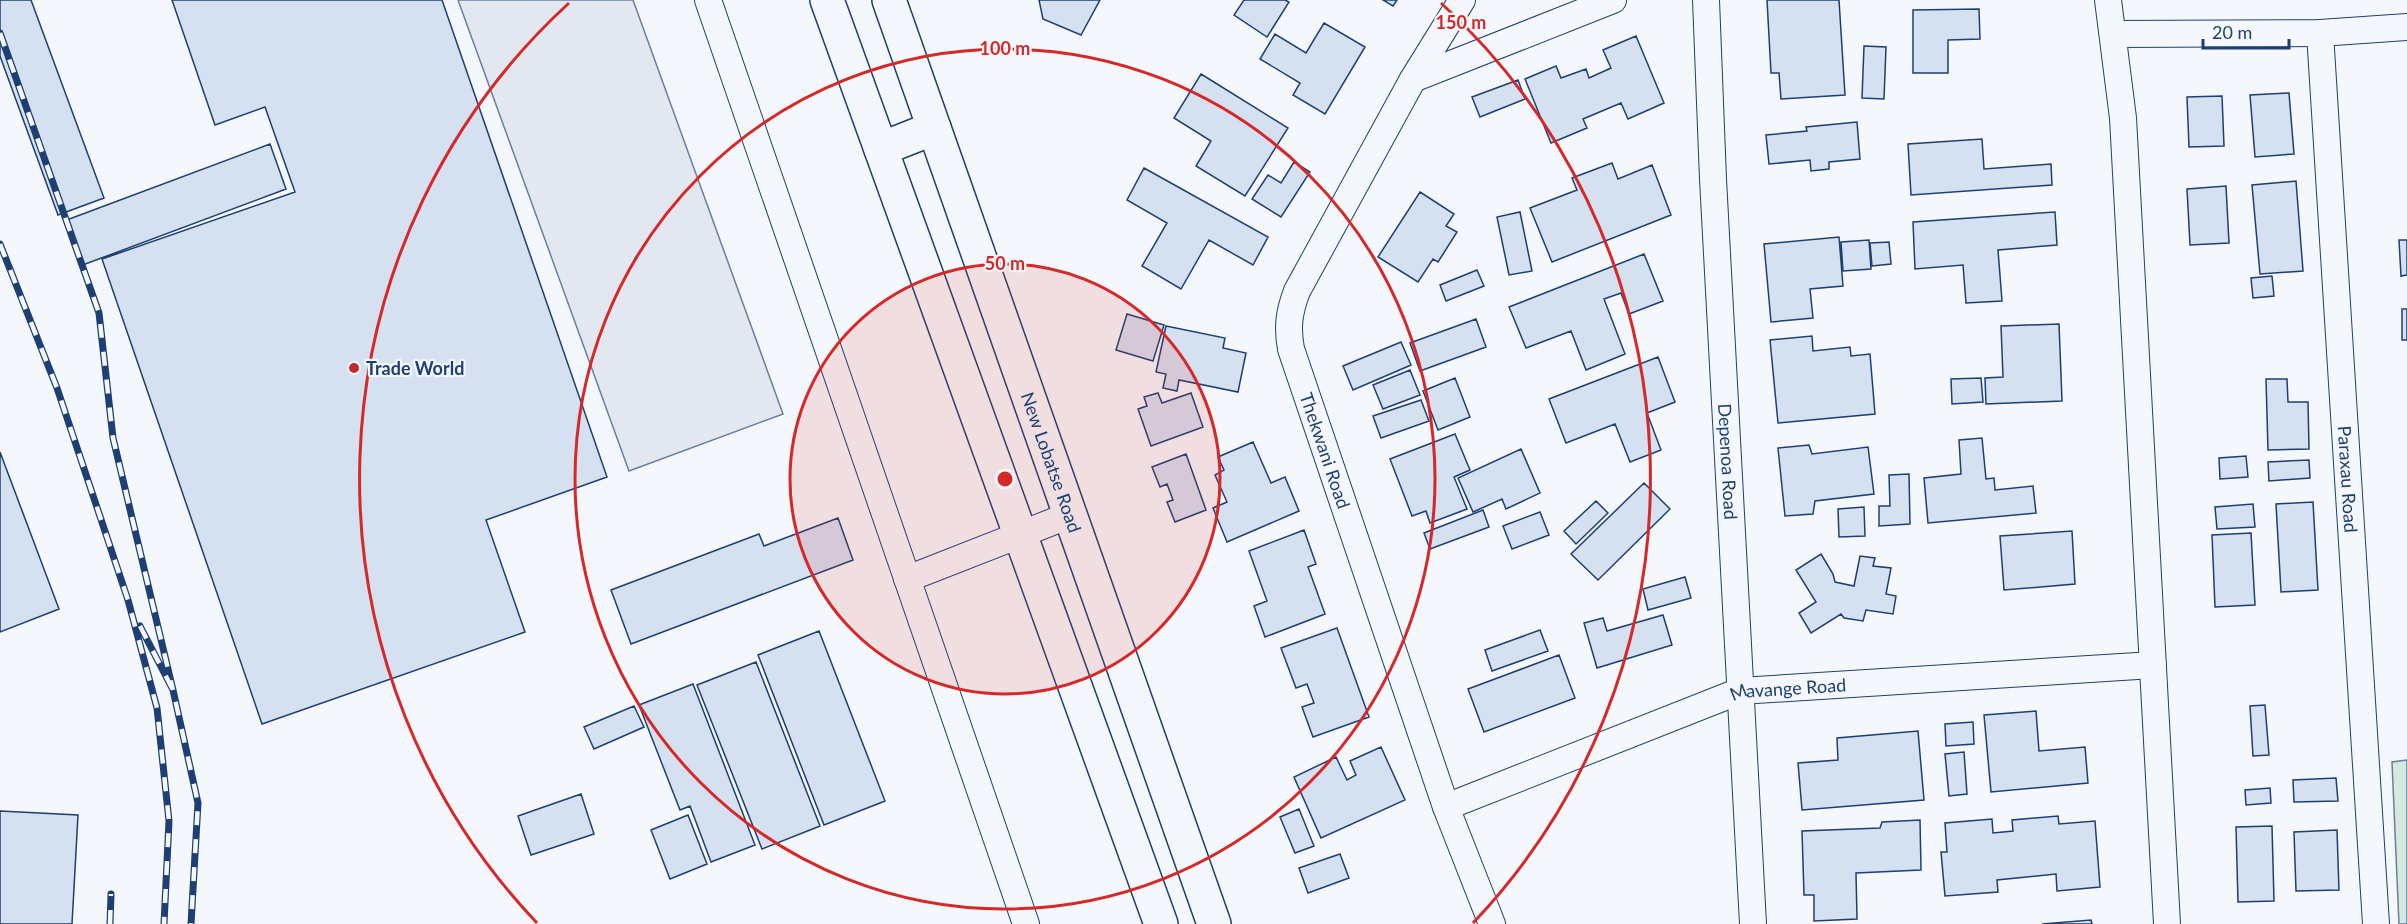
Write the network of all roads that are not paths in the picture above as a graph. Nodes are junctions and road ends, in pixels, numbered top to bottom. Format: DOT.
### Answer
graph roads {
  1 [pos="708,0"];
  2 [pos="827,0"];
  3 [pos="889,0"];
  4 [pos="1462,0"];
  5 [pos="1613,0"];
  6 [pos="1706,0"];
  7 [pos="2108,0"];
  8 [pos="2407,27"];
  9 [pos="2320,33"];
  10 [pos="2112,34"];
  11 [pos="1413,79"];
  12 [pos="934,128"];
  13 [pos="881,149"];
  14 [pos="1070,515"];
  15 [pos="1020,534"];
  16 [pos="907,579"];
  17 [pos="2153,665"];
  18 [pos="1740,691"];
  19 [pos="1446,807"];
  20 [pos="1026,924"];
  21 [pos="1161,924"];
  22 [pos="1214,924"];
  23 [pos="1492,924"];
  24 [pos="1753,924"];
  25 [pos="2167,924"];
  26 [pos="2376,924"];
  1 -- 16 [label="street"];
  2 -- 13 [label="main road"];
  3 -- 12 [label="main road, New Lobatse Road"];
  4 -- 11 [label="street, Thekwani Road"];
  5 -- 11 [label="street"];
  6 -- 18 [label="street, Depenoa Road"];
  7 -- 10 [label="street"];
  8 -- 9 [label="street"];
  9 -- 10 [label="street"];
  9 -- 26 [label="street, Paraxau Road"];
  10 -- 17 [label="street"];
  11 -- 19 [label="street, Thekwani Road"];
  12 -- 13 [label="main road"];
  12 -- 14 [label="main road, New Lobatse Road"];
  13 -- 15 [label="main road"];
  14 -- 15 [label="street"];
  14 -- 22 [label="main road, New Lobatse Road"];
  15 -- 16 [label="street"];
  15 -- 21 [label="main road"];
  16 -- 20 [label="street"];
  17 -- 18 [label="street, Mavange Road"];
  17 -- 25 [label="street"];
  18 -- 19 [label="street, Mavange Road"];
  18 -- 24 [label="street, Depenoa Road"];
  19 -- 23 [label="street, Thekwani Road"];
}
